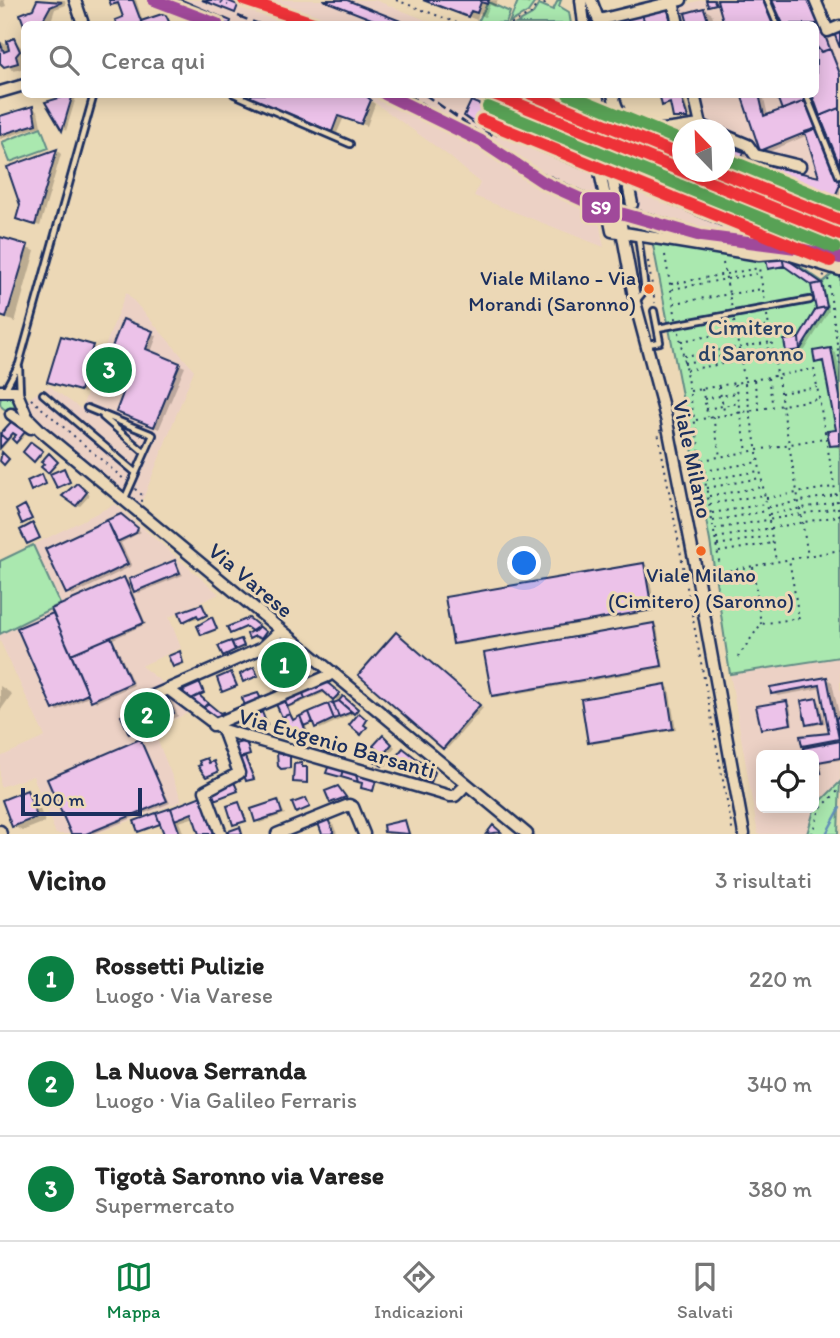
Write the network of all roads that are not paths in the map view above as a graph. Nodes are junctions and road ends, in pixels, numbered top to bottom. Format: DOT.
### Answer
graph roads {
  1 [pos="75,0"];
  2 [pos="581,0"];
  3 [pos="591,0"];
  4 [pos="767,0"];
  5 [pos="815,0"];
  6 [pos="677,1"];
  7 [pos="82,21"];
  8 [pos="584,21"];
  9 [pos="598,21"];
  10 [pos="603,21"];
  11 [pos="678,21"];
  12 [pos="776,21"];
  13 [pos="840,26"];
  14 [pos="21,86"];
  15 [pos="0,92"];
  16 [pos="93,98"];
  17 [pos="243,98"];
  18 [pos="598,98"];
  19 [pos="614,98"];
  20 [pos="695,98"];
  21 [pos="808,98"];
  22 [pos="700,119"];
  23 [pos="672,130"];
  24 [pos="735,140"];
  25 [pos="350,144"];
  26 [pos="800,166"];
  27 [pos="600,172"];
  28 [pos="839,176"];
  29 [pos="629,189"];
  30 [pos="632,204"];
  31 [pos="621,232"];
  32 [pos="637,232"];
  33 [pos="840,270"];
  34 [pos="810,300"];
  35 [pos="635,302"];
  36 [pos="654,311"];
  37 [pos="658,328"];
  38 [pos="644,344"];
  39 [pos="19,364"];
  40 [pos="3,389"];
  41 [pos="43,394"];
  42 [pos="21,400"];
  43 [pos="87,408"];
  44 [pos="98,413"];
  45 [pos="4,414"];
  46 [pos="145,453"];
  47 [pos="136,473"];
  48 [pos="124,499"];
  49 [pos="277,634"];
  50 [pos="328,676"];
  51 [pos="167,689"];
  52 [pos="141,701"];
  53 [pos="218,728"];
  54 [pos="463,789"];
  55 [pos="294,831"];
  56 [pos="221,834"];
  57 [pos="276,834"];
  58 [pos="364,834"];
  59 [pos="518,834"];
  60 [pos="527,834"];
  61 [pos="744,834"];
  1 -- 7 [label="street"];
  2 -- 8 [label="street"];
  3 -- 9 [label="street"];
  4 -- 12 [label="lane"];
  5 -- 13 [label="street"];
  6 -- 10 [label="street"];
  6 -- 11 [label="street"];
  14 -- 15 [label="street"];
  16 -- 39 [label="lane"];
  17 -- 25 [label="lane"];
  18 -- 31 [label="street, Viale Milano"];
  19 -- 23 [label="street"];
  20 -- 22 [label="street"];
  21 -- 28 [label="lane"];
  24 -- 26 [label="street"];
  27 -- 31 [label="street"];
  29 -- 30 [label="street"];
  31 -- 32 [label="street"];
  31 -- 35 [label="street, Viale Milano"];
  32 -- 33 [label="street"];
  32 -- 35 [label="lane"];
  34 -- 37 [label="lane"];
  35 -- 38 [label="street, Viale Milano"];
  36 -- 37 [label="lane"];
  37 -- 38 [label="lane"];
  38 -- 61 [label="street, Viale Milano"];
  39 -- 40 [label="lane"];
  39 -- 42 [label="lane"];
  40 -- 42 [label="street, Via Varese"];
  41 -- 47 [label="lane"];
  42 -- 45 [label="street"];
  42 -- 48 [label="street, Via Varese"];
  43 -- 44 [label="lane"];
  44 -- 46 [label="lane"];
  44 -- 46 [label="lane"];
  45 -- 49 [label="street, Via Varese"];
  46 -- 47 [label="lane"];
  47 -- 48 [label="lane"];
  48 -- 60 [label="street, Via Varese"];
  49 -- 50 [label="street, Via Varese"];
  49 -- 51 [label="street"];
  50 -- 53 [label="street"];
  50 -- 54 [label="street, Via Varese"];
  51 -- 52 [label="street"];
  51 -- 53 [label="street, Via Eugenio Barsanti"];
  53 -- 54 [label="street, Via Eugenio Barsanti"];
  53 -- 56 [label="street"];
  54 -- 59 [label="street, Via Varese"];
  55 -- 57 [label="street"];
  55 -- 58 [label="street"];
}
